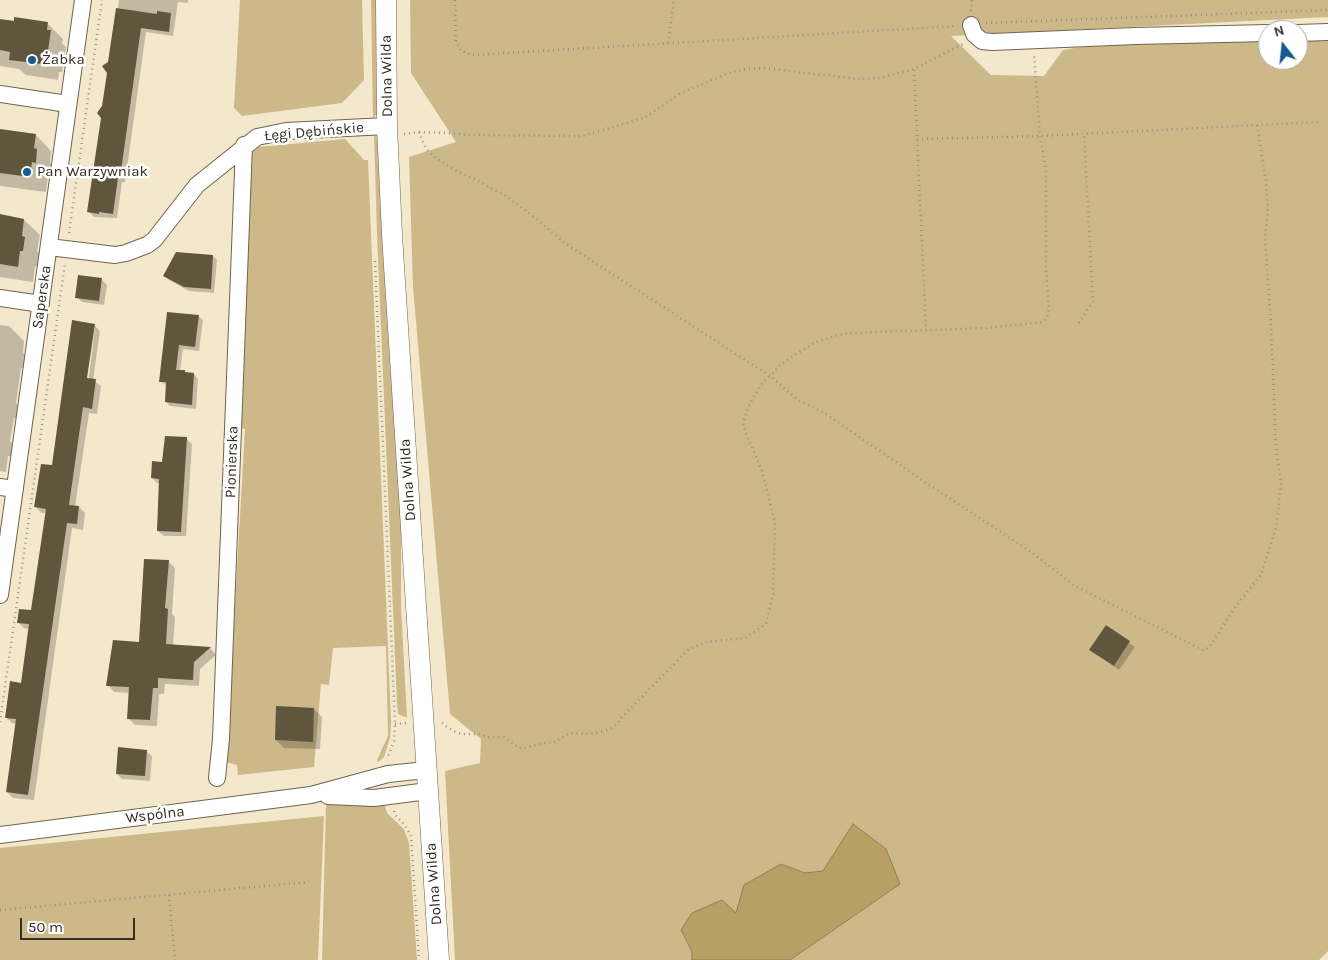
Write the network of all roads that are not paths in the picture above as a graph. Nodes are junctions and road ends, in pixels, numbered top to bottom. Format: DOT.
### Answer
graph roads {
  1 [pos="83,0"];
  2 [pos="386,0"];
  3 [pos="973,30"];
  4 [pos="1328,32"];
  5 [pos="1258,33"];
  6 [pos="1308,33"];
  7 [pos="0,94"];
  8 [pos="68,104"];
  9 [pos="388,131"];
  10 [pos="244,145"];
  11 [pos="49,247"];
  12 [pos="0,298"];
  13 [pos="41,304"];
  14 [pos="8,488"];
  15 [pos="0,595"];
  16 [pos="426,770"];
  17 [pos="217,778"];
  18 [pos="428,791"];
  19 [pos="311,795"];
  20 [pos="0,835"];
  21 [pos="439,960"];
  1 -- 8 [label="street, Saperska"];
  2 -- 9 [label="main road, Dolna Wilda"];
  3 -- 5 [label="street"];
  4 -- 6 [label="street"];
  7 -- 8 [label="street"];
  8 -- 11 [label="street, Saperska"];
  9 -- 10 [label="street, Łęgi Dębińskie"];
  9 -- 16 [label="main road, Dolna Wilda"];
  10 -- 11 [label="street, Łęgi Dębińskie"];
  10 -- 17 [label="street, Pionierska"];
  11 -- 13 [label="street, Saperska"];
  12 -- 13 [label="street"];
  13 -- 14 [label="street, Saperska"];
  14 -- 15 [label="street, Saperska"];
  16 -- 18 [label="main road, Dolna Wilda"];
  16 -- 19 [label="street, Wspólna"];
  18 -- 19 [label="street, Wspólna"];
  18 -- 21 [label="main road, Dolna Wilda"];
  19 -- 20 [label="street, Wspólna"];
}
